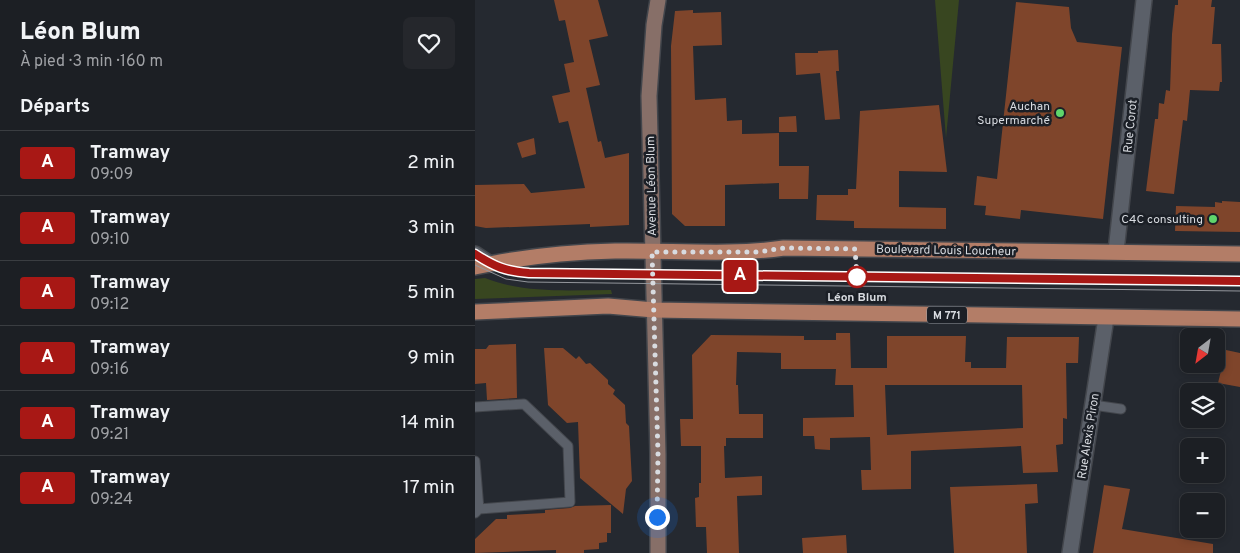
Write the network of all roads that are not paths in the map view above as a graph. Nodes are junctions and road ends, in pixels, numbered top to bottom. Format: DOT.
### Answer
graph roads {
  1 [pos="658,0"];
  2 [pos="1144,0"];
  3 [pos="1116,251"];
  4 [pos="652,252"];
  5 [pos="475,254"];
  6 [pos="1240,254"];
  7 [pos="490,264"];
  8 [pos="475,267"];
  9 [pos="654,310"];
  10 [pos="475,312"];
  11 [pos="1107,318"];
  12 [pos="1240,319"];
  13 [pos="1093,405"];
  14 [pos="475,407"];
  15 [pos="1121,409"];
  16 [pos="475,461"];
  17 [pos="475,466"];
  18 [pos="477,511"];
  19 [pos="658,553"];
  20 [pos="1070,553"];
  1 -- 4 [label="main road, Avenue Léon Blum"];
  2 -- 3 [label="street, Rue Corot"];
  3 -- 4 [label="main road, Boulevard Louis Loucheur"];
  3 -- 6 [label="main road, Boulevard Louis Loucheur"];
  4 -- 7 [label="main road, Boulevard Louis Loucheur"];
  4 -- 9 [label="main road, Avenue Léon Blum"];
  5 -- 7 [label="street"];
  7 -- 8 [label="main road, Boulevard Louis Loucheur"];
  9 -- 10 [label="main road, M 771"];
  9 -- 11 [label="main road, M 771"];
  9 -- 19 [label="main road, Avenue Léon Blum"];
  11 -- 12 [label="main road, M 771"];
  11 -- 13 [label="street, Rue Alexis Piron"];
  13 -- 15 [label="lane"];
  13 -- 20 [label="street, Rue Alexis Piron"];
  14 -- 18 [label="lane"];
  16 -- 17 [label="lane"];
  17 -- 18 [label="lane"];
}
